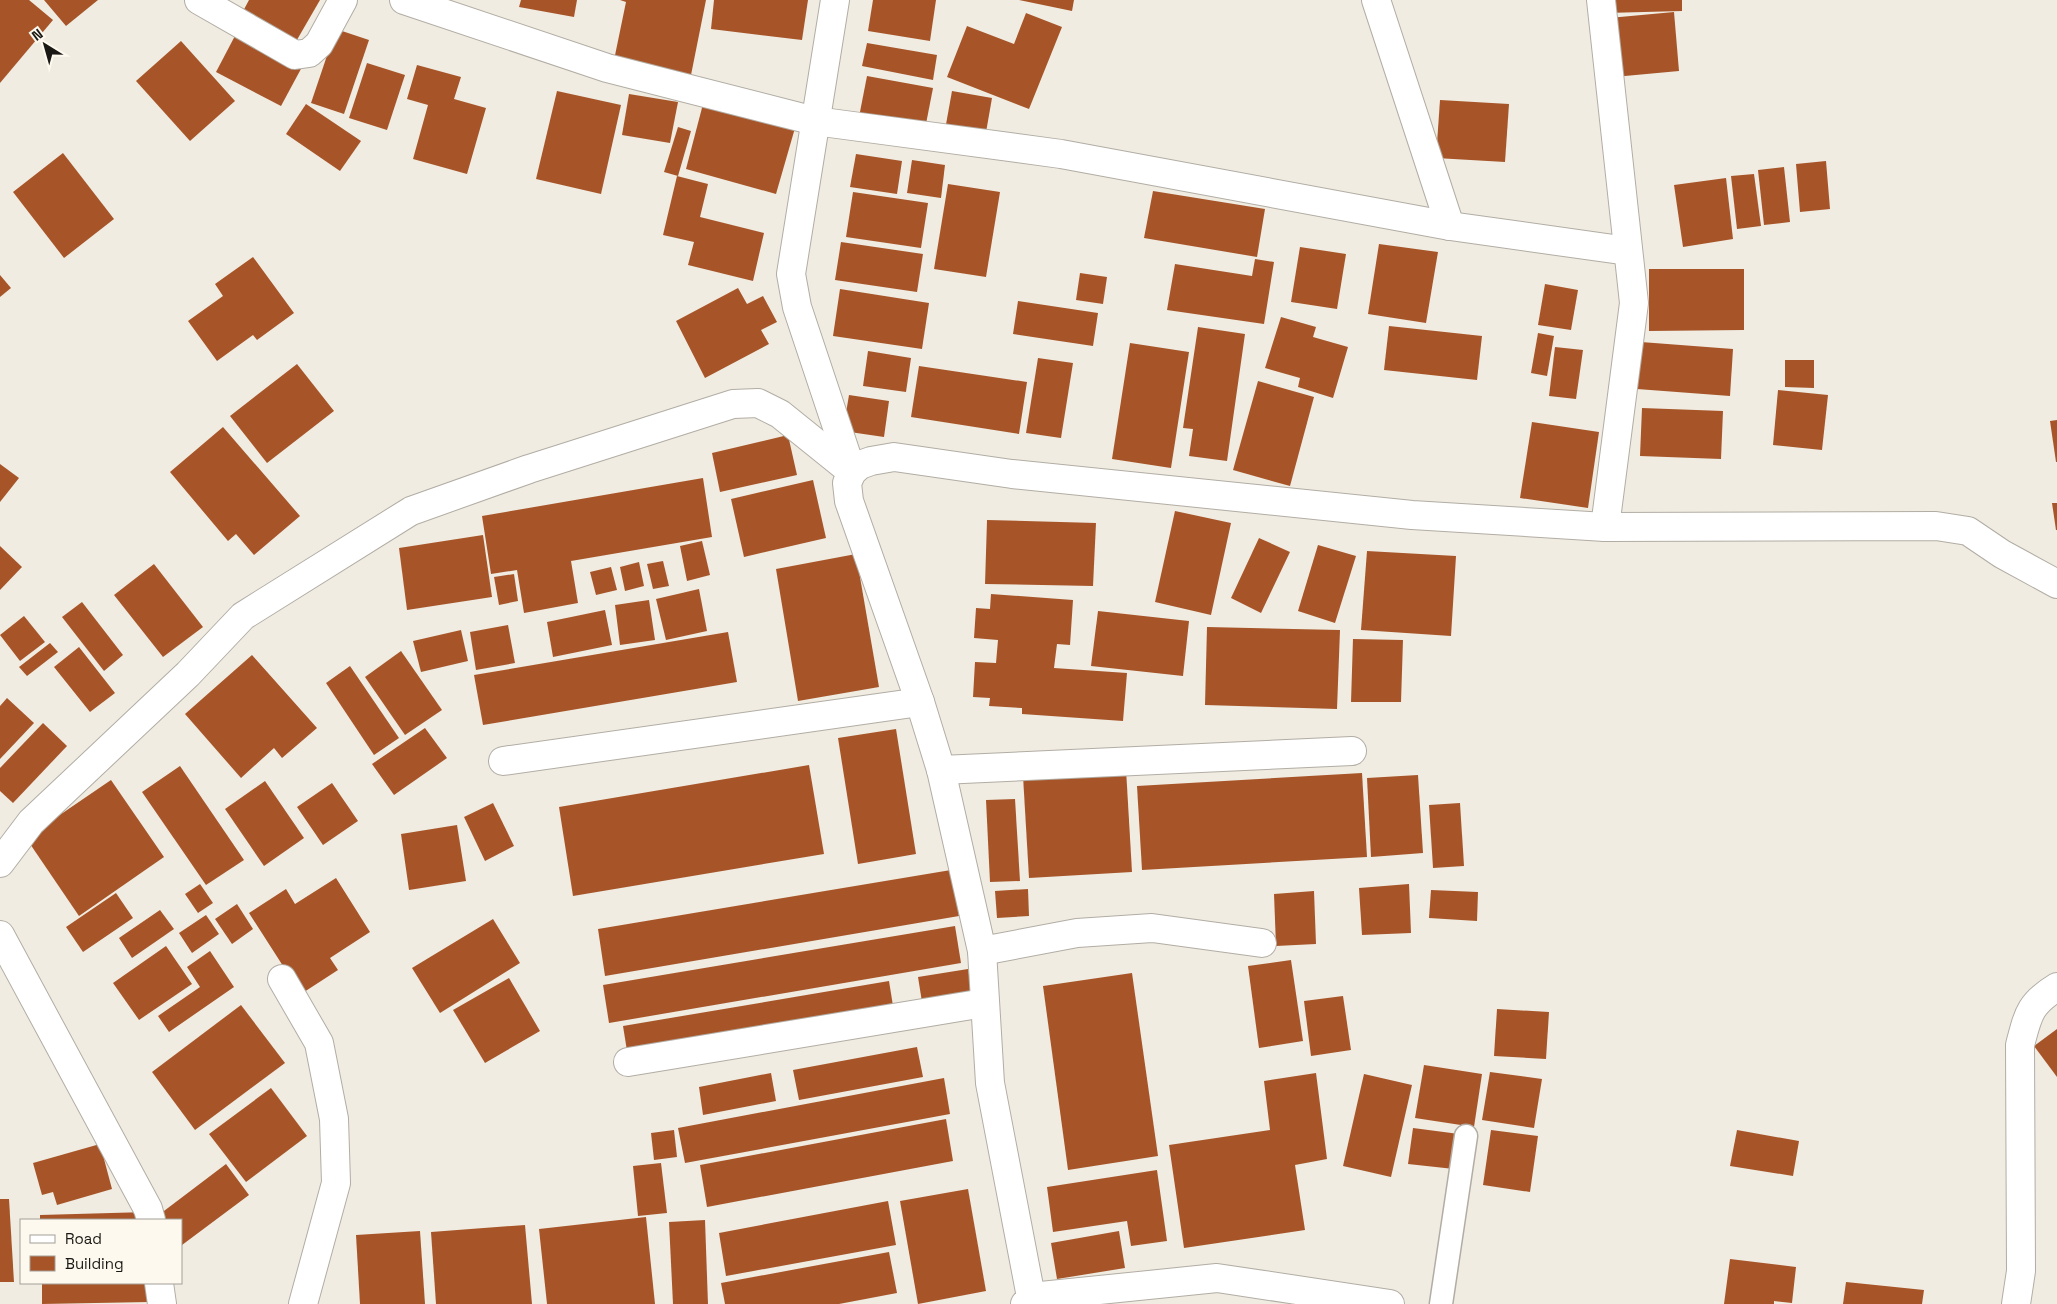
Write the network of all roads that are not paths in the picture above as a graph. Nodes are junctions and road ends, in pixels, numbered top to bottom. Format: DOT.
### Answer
graph roads {
  1 [pos="199,0"];
  2 [pos="343,0"];
  3 [pos="404,0"];
  4 [pos="835,0"];
  5 [pos="1376,0"];
  6 [pos="1601,0"];
  7 [pos="815,121"];
  8 [pos="1450,226"];
  9 [pos="1628,251"];
  10 [pos="852,472"];
  11 [pos="1606,527"];
  12 [pos="2057,584"];
  13 [pos="920,702"];
  14 [pos="1352,751"];
  15 [pos="503,761"];
  16 [pos="940,770"];
  17 [pos="0,863"];
  18 [pos="0,935"];
  19 [pos="1262,943"];
  20 [pos="982,951"];
  21 [pos="282,979"];
  22 [pos="2057,988"];
  23 [pos="984,1003"];
  24 [pos="628,1062"];
  25 [pos="1466,1136"];
  26 [pos="151,1219"];
  27 [pos="159,1284"];
  28 [pos="1028,1300"];
  29 [pos="162,1304"];
  30 [pos="303,1304"];
  31 [pos="1390,1304"];
  32 [pos="1441,1304"];
  33 [pos="2016,1304"];
  1 -- 2 [label="street"];
  3 -- 7 [label="street"];
  4 -- 7 [label="street"];
  5 -- 8 [label="street"];
  6 -- 9 [label="street"];
  7 -- 8 [label="street"];
  7 -- 10 [label="street"];
  8 -- 9 [label="street"];
  9 -- 11 [label="street"];
  10 -- 11 [label="street"];
  10 -- 13 [label="street"];
  10 -- 17 [label="street"];
  11 -- 12 [label="street"];
  13 -- 15 [label="street"];
  13 -- 16 [label="street"];
  14 -- 16 [label="street"];
  16 -- 20 [label="street"];
  18 -- 26 [label="street"];
  19 -- 20 [label="street"];
  20 -- 23 [label="street"];
  21 -- 30 [label="street"];
  22 -- 33 [label="street"];
  23 -- 24 [label="street"];
  23 -- 28 [label="street"];
  25 -- 32 [label="lane"];
  27 -- 29 [label="street"];
  28 -- 31 [label="street"];
}
